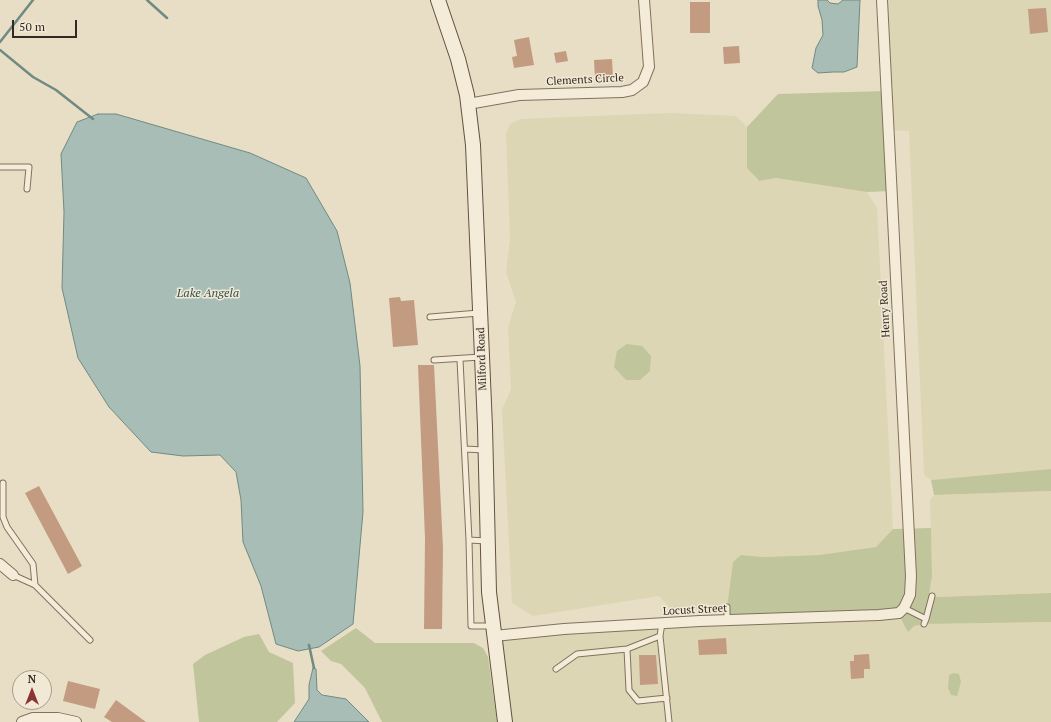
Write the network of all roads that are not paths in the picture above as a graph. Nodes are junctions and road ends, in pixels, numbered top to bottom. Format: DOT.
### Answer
graph roads {
  1 [pos="438,0"];
  2 [pos="644,0"];
  3 [pos="882,0"];
  4 [pos="468,104"];
  5 [pos="0,167"];
  6 [pos="27,189"];
  7 [pos="480,312"];
  8 [pos="430,317"];
  9 [pos="482,357"];
  10 [pos="434,360"];
  11 [pos="460,360"];
  12 [pos="465,449"];
  13 [pos="486,450"];
  14 [pos="3,483"];
  15 [pos="469,540"];
  16 [pos="487,541"];
  17 [pos="0,564"];
  18 [pos="13,575"];
  19 [pos="35,585"];
  20 [pos="932,596"];
  21 [pos="727,607"];
  22 [pos="902,611"];
  23 [pos="727,620"];
  24 [pos="662,623"];
  25 [pos="493,631"];
  26 [pos="660,636"];
  27 [pos="90,640"];
  28 [pos="627,649"];
  29 [pos="556,669"];
  30 [pos="666,698"];
  31 [pos="22,722"];
  32 [pos="76,722"];
  33 [pos="505,722"];
  34 [pos="669,722"];
  1 -- 4 [label="street, Milford Road"];
  2 -- 4 [label="street, Clements Circle"];
  3 -- 22 [label="street, Henry Road"];
  4 -- 7 [label="street, Milford Road"];
  5 -- 6 [label="lane"];
  7 -- 8 [label="lane"];
  7 -- 9 [label="street, Milford Road"];
  9 -- 11 [label="lane"];
  9 -- 13 [label="street, Milford Road"];
  10 -- 11 [label="lane"];
  11 -- 12 [label="lane"];
  12 -- 13 [label="lane"];
  12 -- 15 [label="lane"];
  13 -- 16 [label="street, Milford Road"];
  14 -- 19 [label="lane"];
  15 -- 16 [label="lane"];
  15 -- 25 [label="lane"];
  16 -- 25 [label="street, Milford Road"];
  17 -- 18 [label="street"];
  18 -- 19 [label="lane"];
  19 -- 27 [label="lane"];
  20 -- 22 [label="lane"];
  21 -- 23 [label="lane"];
  22 -- 23 [label="street, Locust Street"];
  23 -- 24 [label="street, Locust Street"];
  24 -- 25 [label="street, Locust Street"];
  24 -- 26 [label="lane"];
  25 -- 33 [label="street, Milford Road"];
  26 -- 28 [label="lane"];
  26 -- 30 [label="lane"];
  28 -- 29 [label="lane"];
  28 -- 30 [label="lane"];
  30 -- 34 [label="lane"];
  31 -- 32 [label="street"];
}
